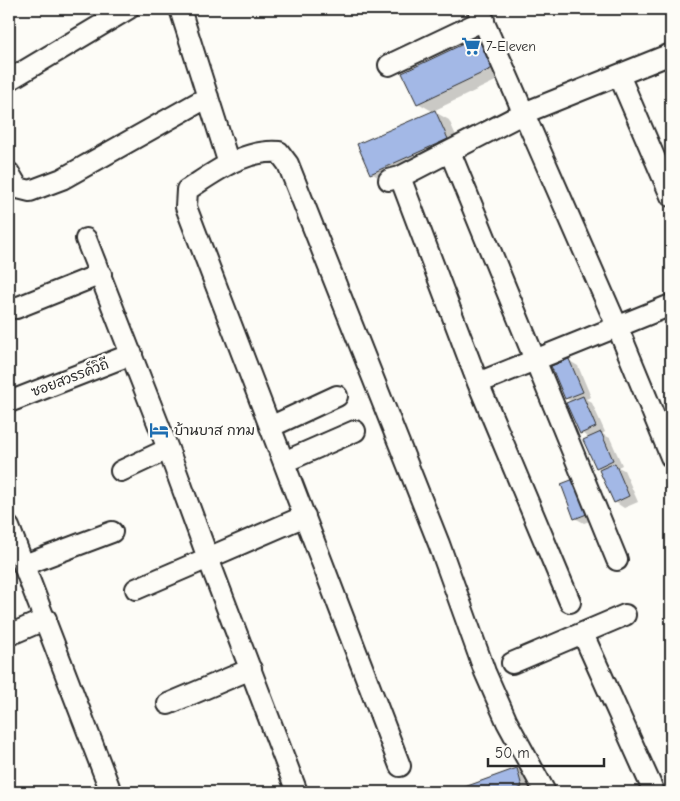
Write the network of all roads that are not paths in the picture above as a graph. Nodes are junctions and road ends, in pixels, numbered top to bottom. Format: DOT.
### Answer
graph roads {
  1 [pos="128,9"];
  2 [pos="180,9"];
  3 [pos="481,14"];
  4 [pos="671,54"];
  5 [pos="389,65"];
  6 [pos="619,75"];
  7 [pos="9,80"];
  8 [pos="208,97"];
  9 [pos="524,112"];
  10 [pos="450,152"];
  11 [pos="229,164"];
  12 [pos="9,173"];
  13 [pos="671,196"];
  14 [pos="86,239"];
  15 [pos="101,274"];
  16 [pos="671,305"];
  17 [pos="16,308"];
  18 [pos="617,326"];
  19 [pos="132,354"];
  20 [pos="536,359"];
  21 [pos="478,383"];
  22 [pos="337,396"];
  23 [pos="9,402"];
  24 [pos="270,427"];
  25 [pos="355,431"];
  26 [pos="168,449"];
  27 [pos="671,457"];
  28 [pos="284,462"];
  29 [pos="121,471"];
  30 [pos="304,516"];
  31 [pos="9,527"];
  32 [pos="112,532"];
  33 [pos="208,558"];
  34 [pos="617,560"];
  35 [pos="24,565"];
  36 [pos="136,589"];
  37 [pos="570,602"];
  38 [pos="625,615"];
  39 [pos="46,619"];
  40 [pos="583,634"];
  41 [pos="9,635"];
  42 [pos="512,663"];
  43 [pos="251,669"];
  44 [pos="168,704"];
  45 [pos="400,766"];
  46 [pos="294,791"];
  47 [pos="111,792"];
  48 [pos="545,792"];
  49 [pos="654,792"];
  1 -- 7 [label="street"];
  2 -- 8 [label="street"];
  3 -- 5 [label="street"];
  3 -- 9 [label="street"];
  4 -- 6 [label="street"];
  6 -- 9 [label="street"];
  6 -- 13 [label="street"];
  8 -- 11 [label="street"];
  8 -- 12 [label="street"];
  9 -- 10 [label="street"];
  9 -- 18 [label="street"];
  10 -- 20 [label="street"];
  10 -- 21 [label="street"];
  11 -- 24 [label="street"];
  11 -- 48 [label="street"];
  14 -- 15 [label="street"];
  15 -- 17 [label="street"];
  15 -- 19 [label="street"];
  16 -- 18 [label="street"];
  18 -- 20 [label="street"];
  18 -- 27 [label="street"];
  19 -- 23 [label="street, ซอยสวรรค์วิถี"];
  19 -- 26 [label="street"];
  20 -- 21 [label="street"];
  20 -- 34 [label="street"];
  21 -- 37 [label="street"];
  22 -- 24 [label="street"];
  24 -- 28 [label="street"];
  25 -- 28 [label="street"];
  26 -- 29 [label="street"];
  26 -- 33 [label="street"];
  28 -- 30 [label="street"];
  30 -- 33 [label="street"];
  30 -- 45 [label="street"];
  31 -- 35 [label="street"];
  32 -- 35 [label="street"];
  33 -- 36 [label="street"];
  33 -- 43 [label="street"];
  35 -- 39 [label="street"];
  38 -- 40 [label="street"];
  39 -- 41 [label="street"];
  39 -- 47 [label="street"];
  40 -- 42 [label="street"];
  40 -- 49 [label="street"];
  43 -- 44 [label="street"];
  43 -- 46 [label="street"];
}
